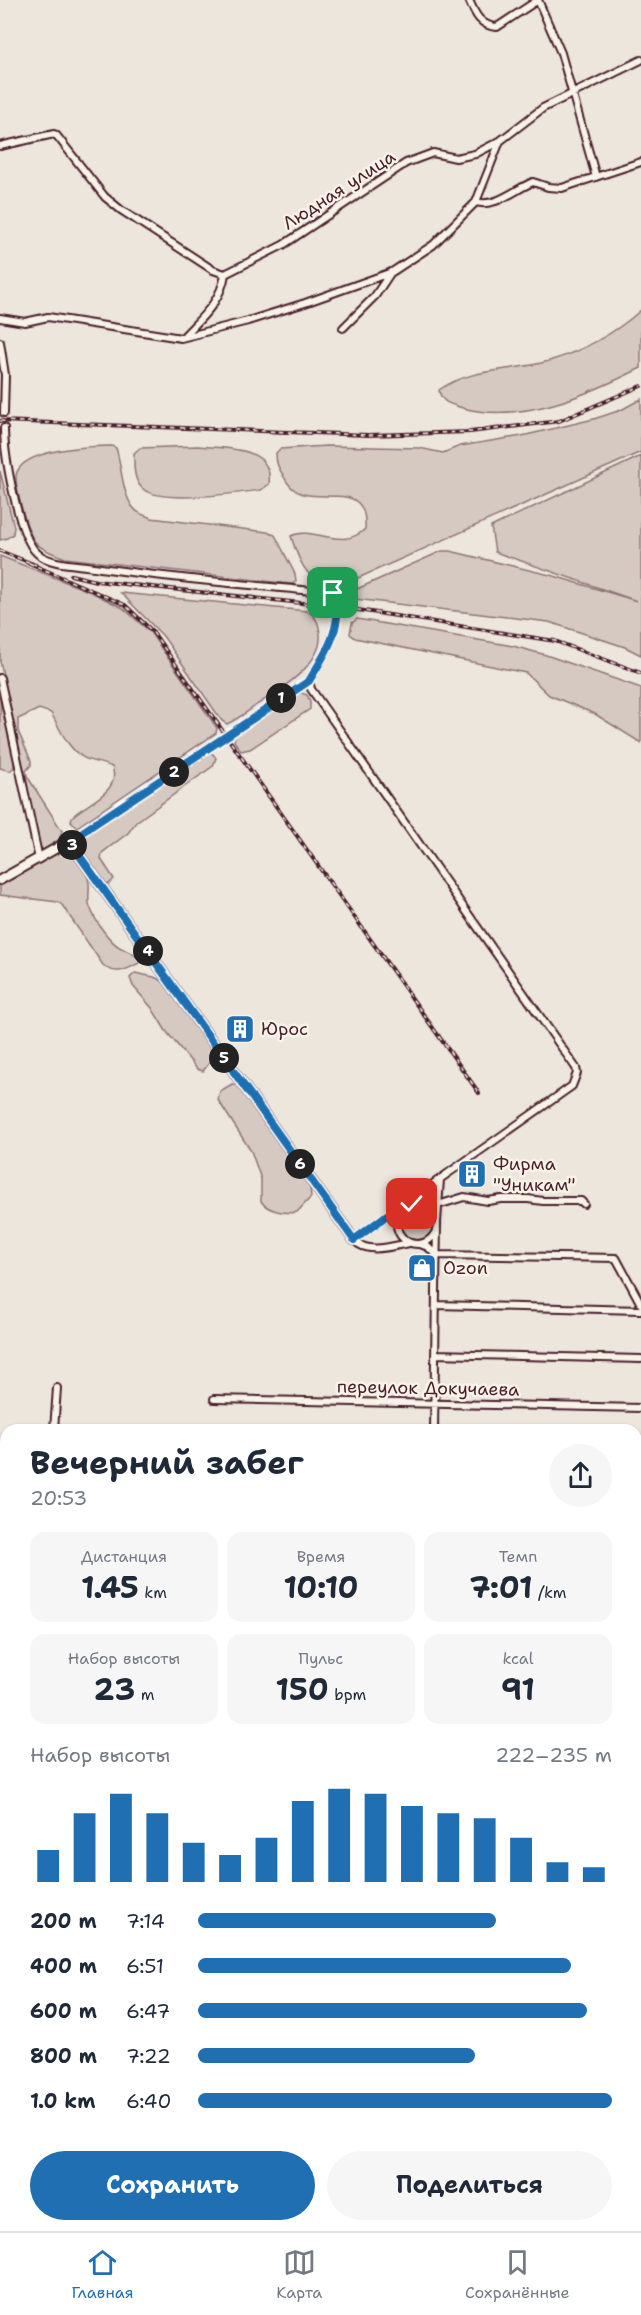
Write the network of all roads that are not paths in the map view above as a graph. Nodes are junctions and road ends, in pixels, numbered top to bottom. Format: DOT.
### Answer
graph roads {
  1 [pos="469,0"];
  2 [pos="538,0"];
  3 [pos="641,60"];
  4 [pos="574,93"];
  5 [pos="500,141"];
  6 [pos="0,146"];
  7 [pos="641,162"];
  8 [pos="596,177"];
  9 [pos="476,202"];
  10 [pos="392,272"];
  11 [pos="225,274"];
  12 [pos="0,318"];
  13 [pos="343,328"];
  14 [pos="182,338"];
  15 [pos="0,342"];
  16 [pos="4,413"];
  17 [pos="4,428"];
  18 [pos="0,678"];
  19 [pos="309,681"];
  20 [pos="69,841"];
  21 [pos="39,859"];
  22 [pos="0,880"];
  23 [pos="440,1179"];
  24 [pos="584,1204"];
  25 [pos="438,1205"];
  26 [pos="405,1208"];
  27 [pos="437,1222"];
  28 [pos="354,1240"];
  29 [pos="409,1243"];
  30 [pos="419,1244"];
  31 [pos="436,1255"];
  32 [pos="641,1304"];
  33 [pos="436,1305"];
  34 [pos="641,1310"];
  35 [pos="435,1354"];
  36 [pos="641,1359"];
  37 [pos="57,1388"];
  38 [pos="214,1399"];
  39 [pos="435,1402"];
  40 [pos="641,1408"];
  41 [pos="54,1424"];
  42 [pos="434,1424"];
  1 -- 2 [label="street"];
  2 -- 4 [label="street"];
  3 -- 4 [label="street"];
  4 -- 5 [label="street"];
  4 -- 8 [label="street"];
  5 -- 9 [label="street"];
  5 -- 11 [label="street, Людная улица"];
  6 -- 11 [label="street"];
  7 -- 8 [label="street"];
  8 -- 9 [label="street"];
  9 -- 10 [label="street"];
  10 -- 13 [label="street"];
  10 -- 14 [label="street"];
  11 -- 14 [label="street"];
  12 -- 14 [label="street"];
  15 -- 16 [label="street"];
  17 -- 19 [label="street"];
  18 -- 21 [label="street"];
  19 -- 20 [label="street"];
  19 -- 23 [label="street"];
  20 -- 21 [label="main road"];
  20 -- 28 [label="main road"];
  21 -- 22 [label="main road"];
  23 -- 25 [label="street"];
  23 -- 26 [label="street"];
  24 -- 25 [label="street"];
  25 -- 27 [label="street"];
  26 -- 27 [label="street"];
  26 -- 28 [label="street"];
  26 -- 29 [label="street"];
  27 -- 30 [label="street"];
  27 -- 31 [label="street"];
  28 -- 29 [label="street"];
  29 -- 30 [label="street"];
  30 -- 31 [label="street"];
  31 -- 32 [label="street"];
  31 -- 33 [label="street"];
  33 -- 34 [label="street"];
  33 -- 35 [label="street"];
  35 -- 36 [label="street"];
  35 -- 39 [label="street"];
  37 -- 41 [label="street"];
  38 -- 39 [label="street, переулок Докучаева"];
  39 -- 40 [label="street, переулок Докучаева"];
  39 -- 42 [label="street"];
}
